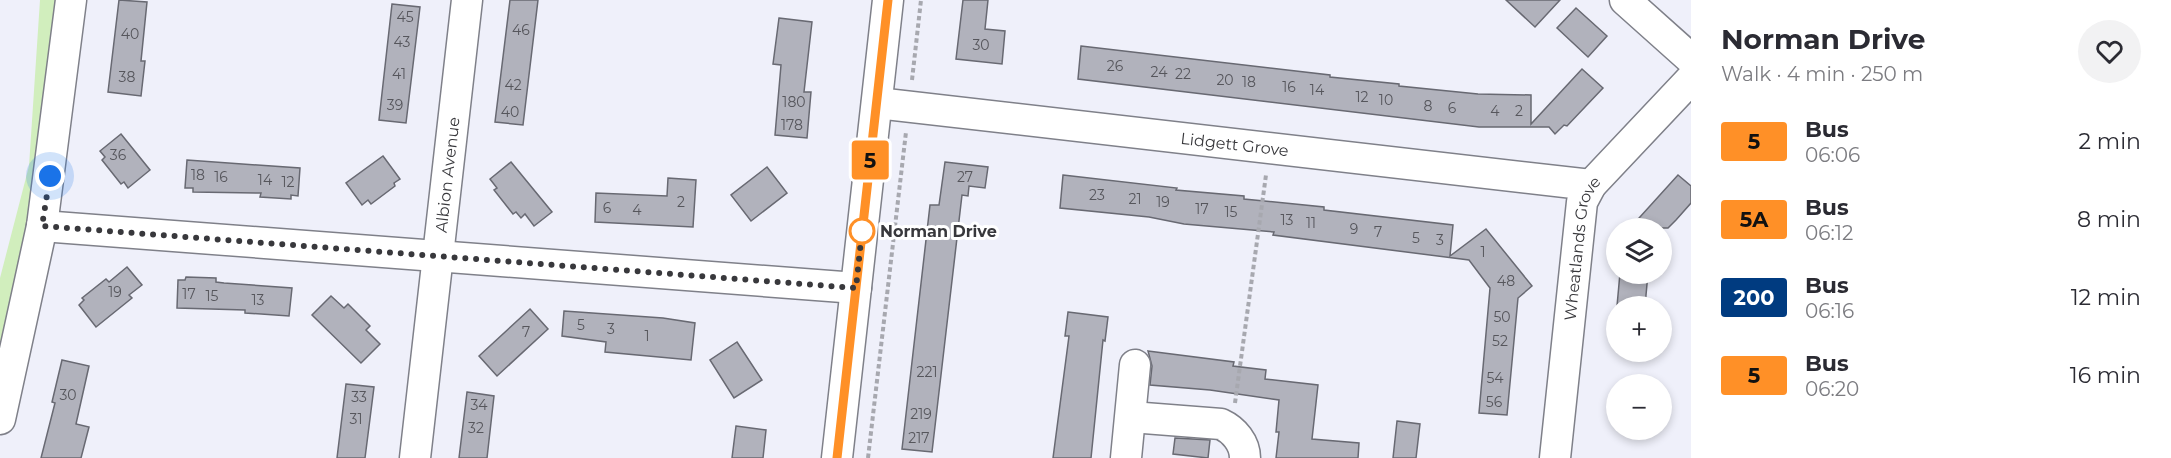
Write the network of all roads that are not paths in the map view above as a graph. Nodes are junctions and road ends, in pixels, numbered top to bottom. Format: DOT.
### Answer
graph roads {
  1 [pos="71,0"];
  2 [pos="466,0"];
  3 [pos="888,0"];
  4 [pos="1626,0"];
  5 [pos="1691,59"];
  6 [pos="1691,79"];
  7 [pos="877,103"];
  8 [pos="1591,185"];
  9 [pos="42,226"];
  10 [pos="437,256"];
  11 [pos="856,288"];
  12 [pos="1135,365"];
  13 [pos="1131,417"];
  14 [pos="0,419"];
  15 [pos="415,458"];
  16 [pos="837,458"];
  17 [pos="1126,458"];
  18 [pos="1245,458"];
  19 [pos="1555,458"];
  1 -- 9 [label="street"];
  2 -- 10 [label="street, Albion Avenue"];
  3 -- 7 [label="street"];
  4 -- 5 [label="street"];
  6 -- 8 [label="street, Wheatlands Grove"];
  7 -- 8 [label="street, Lidgett Grove"];
  7 -- 11 [label="street"];
  8 -- 19 [label="street, Wheatlands Grove"];
  9 -- 10 [label="street"];
  9 -- 14 [label="street"];
  10 -- 11 [label="street"];
  10 -- 15 [label="street, Albion Avenue"];
  11 -- 16 [label="street"];
  12 -- 13 [label="street"];
  13 -- 17 [label="street"];
  13 -- 18 [label="street"];
}
